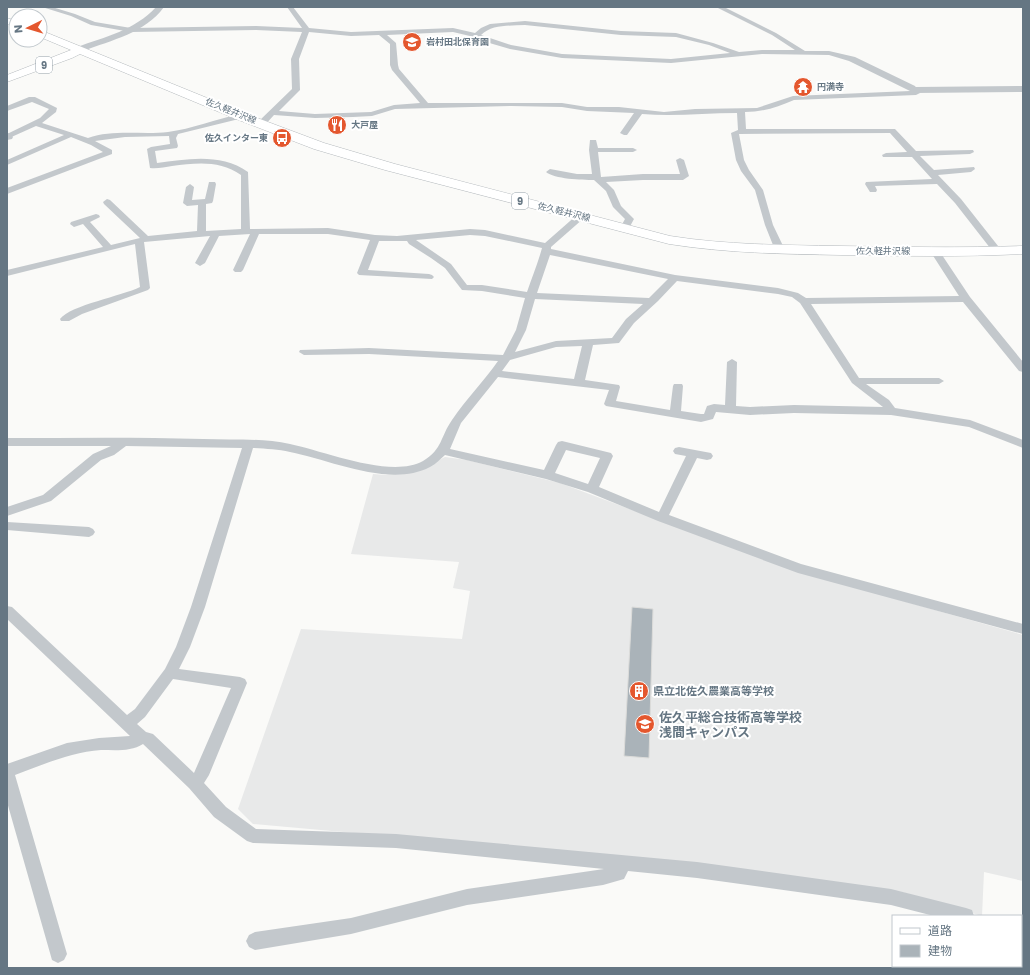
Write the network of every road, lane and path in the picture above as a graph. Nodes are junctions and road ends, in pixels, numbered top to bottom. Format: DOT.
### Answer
graph roads {
  1 [pos="45,7"];
  2 [pos="160,7"];
  3 [pos="290,7"];
  4 [pos="718,7"];
  5 [pos="131,30"];
  6 [pos="306,30"];
  7 [pos="382,32"];
  8 [pos="477,35"];
  9 [pos="48,36"];
  10 [pos="80,49"];
  11 [pos="804,53"];
  12 [pos="738,54"];
  13 [pos="7,74"];
  14 [pos="7,79"];
  15 [pos="1023,89"];
  16 [pos="915,90"];
  17 [pos="426,105"];
  18 [pos="7,109"];
  19 [pos="741,110"];
  20 [pos="639,112"];
  21 [pos="272,113"];
  22 [pos="240,116"];
  23 [pos="36,124"];
  24 [pos="261,124"];
  25 [pos="623,129"];
  26 [pos="742,131"];
  27 [pos="174,132"];
  28 [pos="70,135"];
  29 [pos="7,137"];
  30 [pos="87,141"];
  31 [pos="632,150"];
  32 [pos="970,152"];
  33 [pos="914,154"];
  34 [pos="886,155"];
  35 [pos="680,160"];
  36 [pos="7,163"];
  37 [pos="971,169"];
  38 [pos="550,172"];
  39 [pos="931,173"];
  40 [pos="599,179"];
  41 [pos="939,181"];
  42 [pos="212,184"];
  43 [pos="870,185"];
  44 [pos="190,186"];
  45 [pos="7,191"];
  46 [pos="107,202"];
  47 [pos="202,202"];
  48 [pos="581,216"];
  49 [pos="96,217"];
  50 [pos="86,221"];
  51 [pos="74,224"];
  52 [pos="625,228"];
  53 [pos="256,231"];
  54 [pos="246,232"];
  55 [pos="216,233"];
  56 [pos="201,234"];
  57 [pos="375,238"];
  58 [pos="410,238"];
  59 [pos="142,240"];
  60 [pos="109,248"];
  61 [pos="547,248"];
  62 [pos="780,250"];
  63 [pos="1023,250"];
  64 [pos="935,251"];
  65 [pos="997,251"];
  66 [pos="200,263"];
  67 [pos="238,270"];
  68 [pos="7,273"];
  69 [pos="430,278"];
  70 [pos="675,278"];
  71 [pos="531,295"];
  72 [pos="966,299"];
  73 [pos="650,301"];
  74 [pos="804,301"];
  75 [pos="65,319"];
  76 [pos="588,342"];
  77 [pos="304,352"];
  78 [pos="505,358"];
  79 [pos="732,362"];
  80 [pos="1023,369"];
  81 [pos="495,373"];
  82 [pos="856,381"];
  83 [pos="579,382"];
  84 [pos="939,382"];
  85 [pos="678,386"];
  86 [pos="730,409"];
  87 [pos="891,411"];
  88 [pos="675,414"];
  89 [pos="7,442"];
  90 [pos="122,443"];
  91 [pos="249,444"];
  92 [pos="1023,444"];
  93 [pos="443,451"];
  94 [pos="679,451"];
  95 [pos="693,454"];
  96 [pos="707,456"];
  97 [pos="548,475"];
  98 [pos="592,489"];
  99 [pos="7,512"];
  100 [pos="662,518"];
  101 [pos="7,526"];
  102 [pos="89,532"];
  103 [pos="7,611"];
  104 [pos="1023,629"];
  105 [pos="170,673"];
  106 [pos="126,724"];
  107 [pos="141,737"];
  108 [pos="7,771"];
  109 [pos="7,775"];
  110 [pos="194,783"];
  111 [pos="624,863"];
  112 [pos="963,915"];
  113 [pos="255,941"];
  114 [pos="58,954"];
  1 -- 5 [label="street"];
  2 -- 5 [label="street"];
  3 -- 6 [label="street"];
  4 -- 11 [label="street"];
  5 -- 6 [label="street"];
  5 -- 10 [label="street"];
  6 -- 7 [label="street"];
  6 -- 21 [label="street"];
  7 -- 8 [label="street"];
  7 -- 17 [label="street"];
  8 -- 12 [label="street"];
  8 -- 12 [label="street"];
  9 -- 10 [label="main road, 佐久軽井沢線 / 9"];
  10 -- 13 [label="main road, 9"];
  10 -- 14 [label="main road, 9"];
  10 -- 22 [label="main road, 佐久軽井沢線 / 9"];
  11 -- 12 [label="street"];
  11 -- 16 [label="street"];
  15 -- 16 [label="street"];
  16 -- 19 [label="street"];
  17 -- 20 [label="street"];
  17 -- 21 [label="street"];
  18 -- 23 [label="street"];
  19 -- 20 [label="street"];
  19 -- 26 [label="street"];
  20 -- 25 [label="street"];
  21 -- 24 [label="street"];
  22 -- 24 [label="main road, 佐久軽井沢線 / 9"];
  22 -- 27 [label="street"];
  23 -- 28 [label="street"];
  23 -- 29 [label="street"];
  24 -- 48 [label="main road, 佐久軽井沢線 / 9"];
  26 -- 33 [label="street"];
  26 -- 62 [label="street"];
  27 -- 30 [label="street"];
  27 -- 54 [label="street"];
  28 -- 30 [label="street"];
  28 -- 36 [label="street"];
  30 -- 45 [label="street"];
  31 -- 40 [label="street"];
  32 -- 33 [label="street"];
  33 -- 34 [label="street"];
  33 -- 39 [label="street"];
  35 -- 40 [label="street"];
  37 -- 39 [label="street"];
  38 -- 40 [label="street"];
  39 -- 41 [label="street"];
  40 -- 52 [label="street"];
  41 -- 43 [label="street"];
  41 -- 65 [label="street"];
  42 -- 47 [label="street"];
  44 -- 47 [label="street"];
  46 -- 59 [label="street"];
  47 -- 56 [label="street"];
  48 -- 52 [label="main road, 佐久軽井沢線 / 9"];
  48 -- 61 [label="street"];
  49 -- 50 [label="street"];
  50 -- 51 [label="street"];
  50 -- 60 [label="street"];
  52 -- 62 [label="main road, 佐久軽井沢線 / 9"];
  53 -- 54 [label="street"];
  53 -- 57 [label="street"];
  53 -- 67 [label="street"];
  54 -- 55 [label="street"];
  55 -- 56 [label="street"];
  55 -- 66 [label="street"];
  56 -- 59 [label="street"];
  57 -- 58 [label="street"];
  57 -- 69 [label="street"];
  58 -- 61 [label="street"];
  58 -- 71 [label="street"];
  59 -- 60 [label="street"];
  59 -- 75 [label="street"];
  60 -- 68 [label="street"];
  61 -- 70 [label="street"];
  61 -- 71 [label="street"];
  62 -- 64 [label="main road, 佐久軽井沢線 / 9"];
  63 -- 65 [label="main road, 佐久軽井沢線 / 9"];
  64 -- 65 [label="main road, 佐久軽井沢線 / 9"];
  64 -- 72 [label="street"];
  70 -- 73 [label="street"];
  70 -- 74 [label="street"];
  71 -- 73 [label="street"];
  71 -- 78 [label="street"];
  72 -- 74 [label="street"];
  72 -- 80 [label="street"];
  73 -- 76 [label="street"];
  74 -- 82 [label="street"];
  76 -- 78 [label="street"];
  76 -- 83 [label="street"];
  77 -- 78 [label="street"];
  78 -- 81 [label="street"];
  79 -- 86 [label="street"];
  81 -- 83 [label="street"];
  81 -- 93 [label="street"];
  82 -- 84 [label="street"];
  82 -- 87 [label="street"];
  83 -- 88 [label="street"];
  85 -- 88 [label="street"];
  86 -- 87 [label="street"];
  86 -- 88 [label="street"];
  87 -- 92 [label="street"];
  89 -- 90 [label="street"];
  90 -- 91 [label="street"];
  90 -- 99 [label="street"];
  91 -- 93 [label="street"];
  91 -- 105 [label="street"];
  93 -- 97 [label="street"];
  94 -- 95 [label="street"];
  95 -- 96 [label="street"];
  95 -- 100 [label="street"];
  97 -- 98 [label="street"];
  97 -- 98 [label="street"];
  98 -- 100 [label="street"];
  100 -- 104 [label="street"];
  101 -- 102 [label="street"];
  103 -- 106 [label="street"];
  105 -- 106 [label="street"];
  105 -- 110 [label="street"];
  106 -- 107 [label="street"];
  107 -- 108 [label="street"];
  107 -- 110 [label="street"];
  109 -- 114 [label="street"];
  110 -- 111 [label="street"];
  111 -- 112 [label="street"];
  111 -- 113 [label="street"];
}
